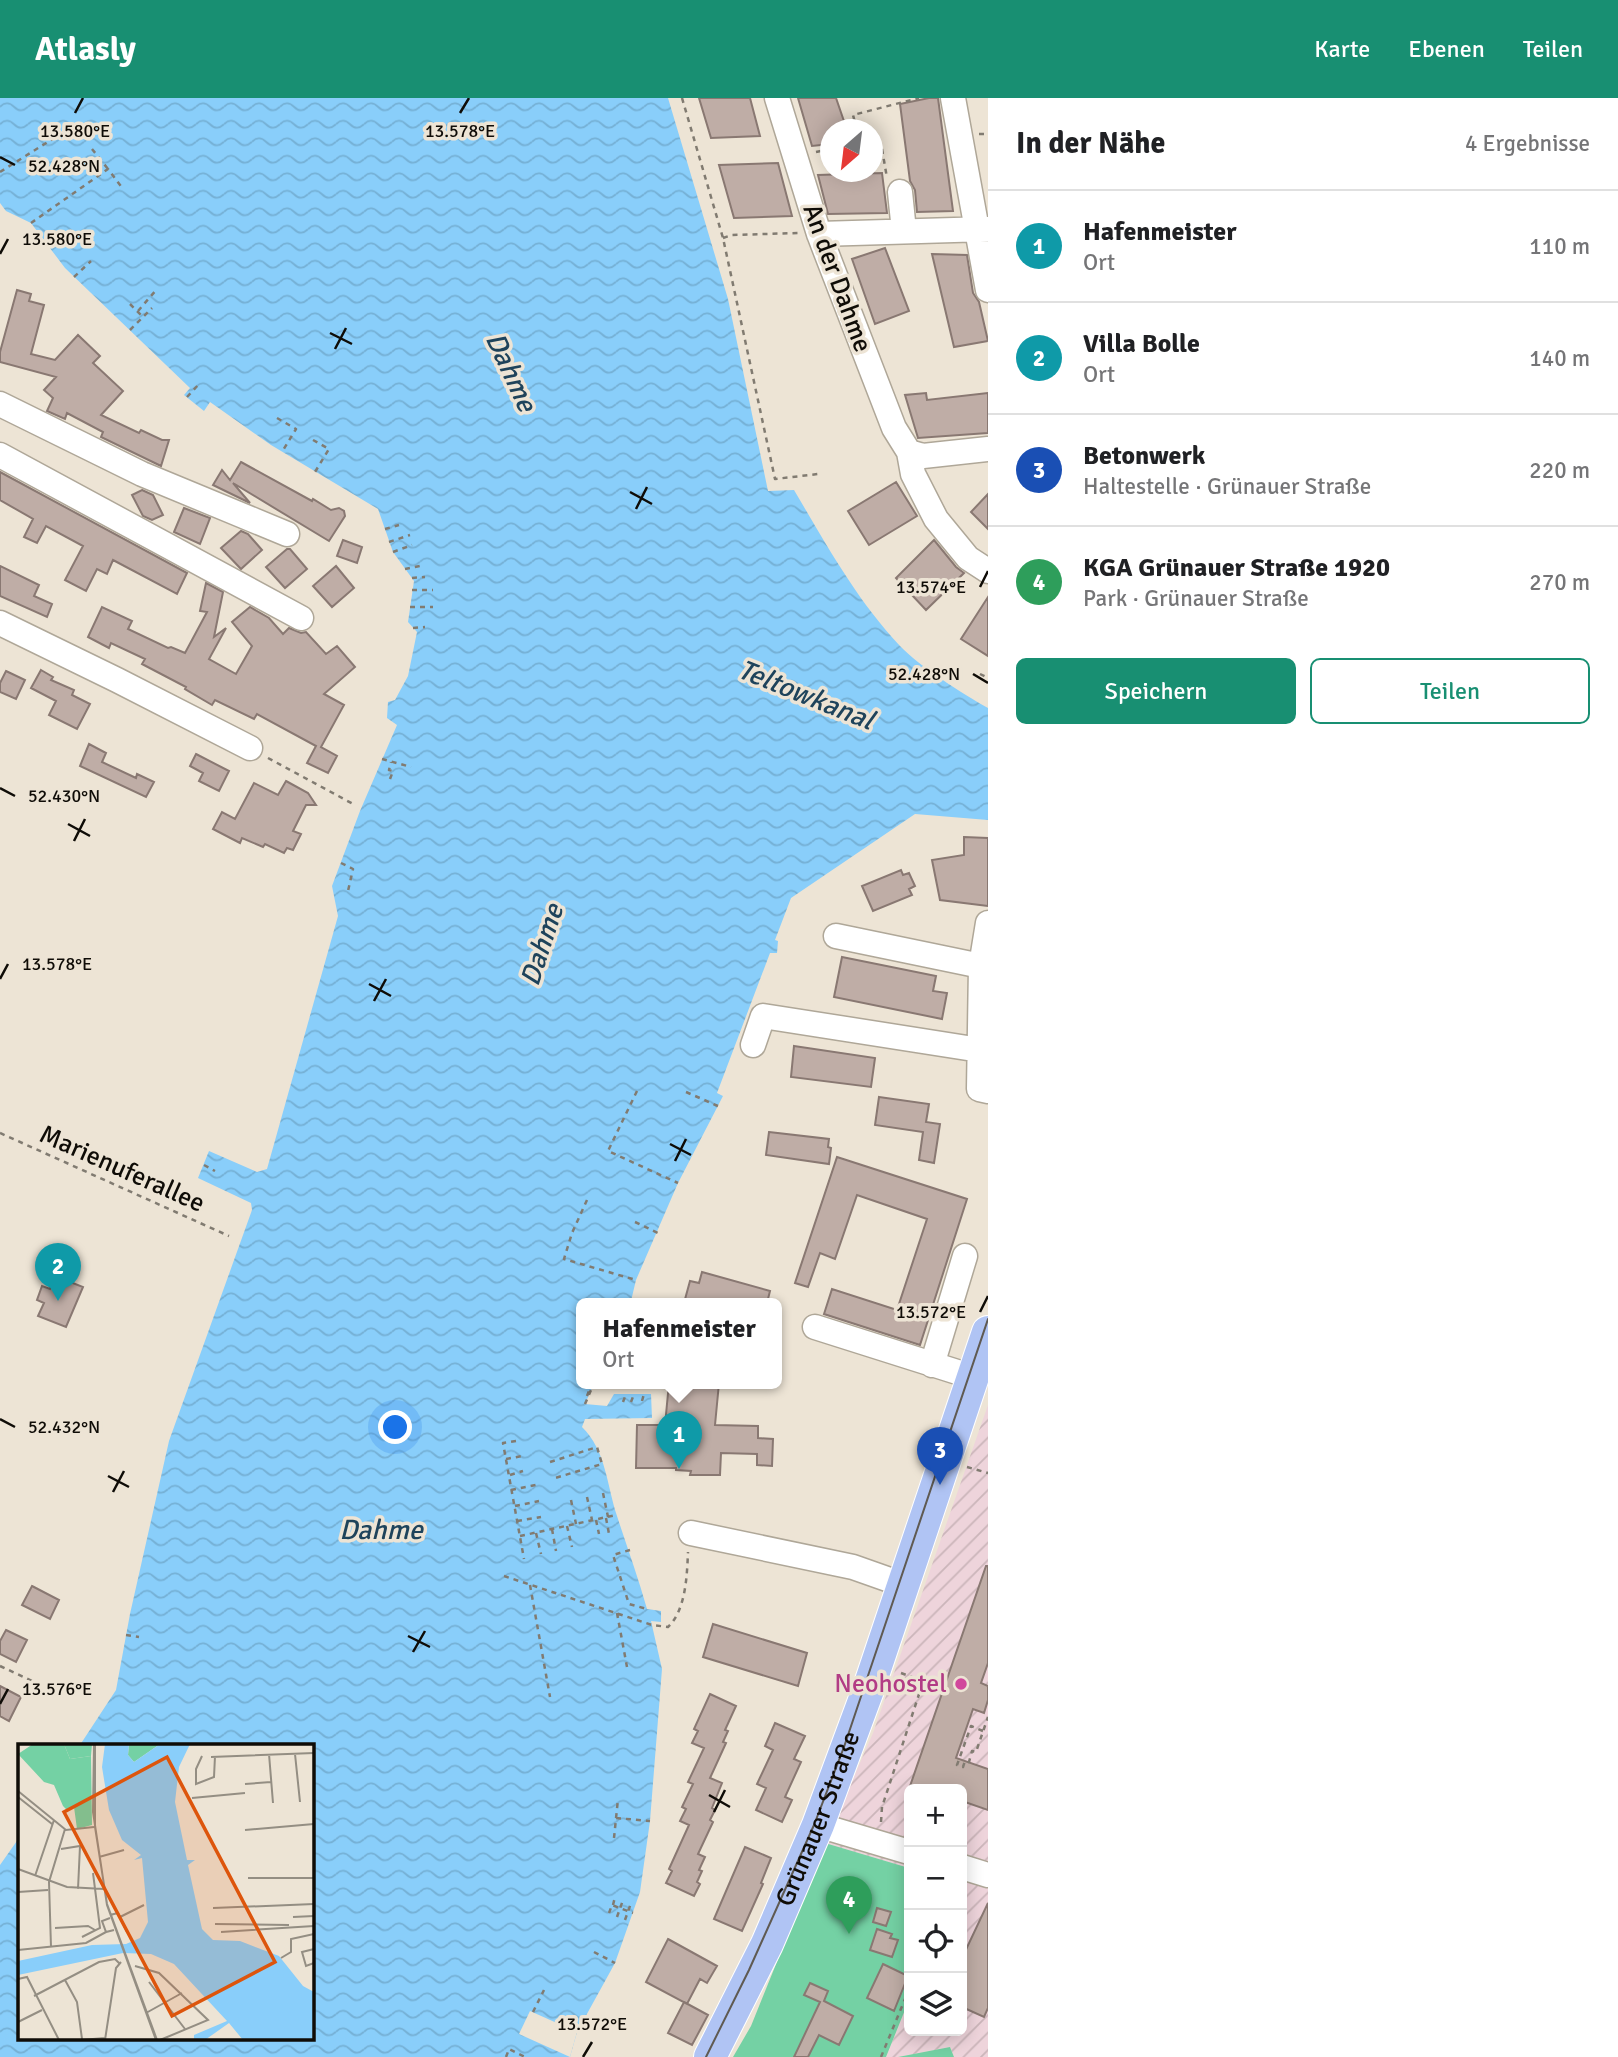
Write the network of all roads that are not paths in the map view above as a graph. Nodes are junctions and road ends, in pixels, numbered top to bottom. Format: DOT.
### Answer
graph roads {
  1 [pos="777,98"];
  2 [pos="953,98"];
  3 [pos="900,192"];
  4 [pos="983,229"];
  5 [pos="904,231"];
  6 [pos="819,234"];
  7 [pos="988,290"];
  8 [pos="0,404"];
  9 [pos="988,449"];
  10 [pos="909,452"];
  11 [pos="0,455"];
  12 [pos="287,534"];
  13 [pos="988,571"];
  14 [pos="301,618"];
  15 [pos="0,623"];
  16 [pos="250,748"];
  17 [pos="988,922"];
  18 [pos="836,936"];
  19 [pos="981,966"];
  20 [pos="753,1045"];
  21 [pos="980,1050"];
  22 [pos="988,1091"];
  23 [pos="965,1255"];
  24 [pos="815,1327"];
  25 [pos="988,1332"];
  26 [pos="932,1365"];
  27 [pos="973,1377"];
  28 [pos="691,1533"];
  29 [pos="904,1585"];
  30 [pos="818,1825"];
  31 [pos="904,1851"];
  32 [pos="967,1869"];
  33 [pos="988,1875"];
  34 [pos="710,2057"];
  1 -- 6 [label="street, An der Dahme"];
  2 -- 4 [label="street"];
  3 -- 5 [label="street"];
  4 -- 5 [label="street"];
  4 -- 7 [label="street"];
  5 -- 6 [label="street"];
  6 -- 10 [label="street, An der Dahme"];
  8 -- 12 [label="street"];
  9 -- 10 [label="street"];
  10 -- 13 [label="street, An der Dahme"];
  11 -- 14 [label="street"];
  15 -- 16 [label="street"];
  17 -- 19 [label="street"];
  18 -- 19 [label="street"];
  19 -- 21 [label="street"];
  20 -- 21 [label="street"];
  21 -- 22 [label="street"];
  23 -- 26 [label="street"];
  24 -- 26 [label="street"];
  25 -- 27 [label="main road, Grünauer Straße"];
  26 -- 27 [label="street"];
  27 -- 29 [label="main road, Grünauer Straße"];
  28 -- 29 [label="street"];
  29 -- 30 [label="main road, Grünauer Straße"];
  30 -- 31 [label="street"];
  30 -- 34 [label="main road, Grünauer Straße"];
  32 -- 33 [label="street"];
}
